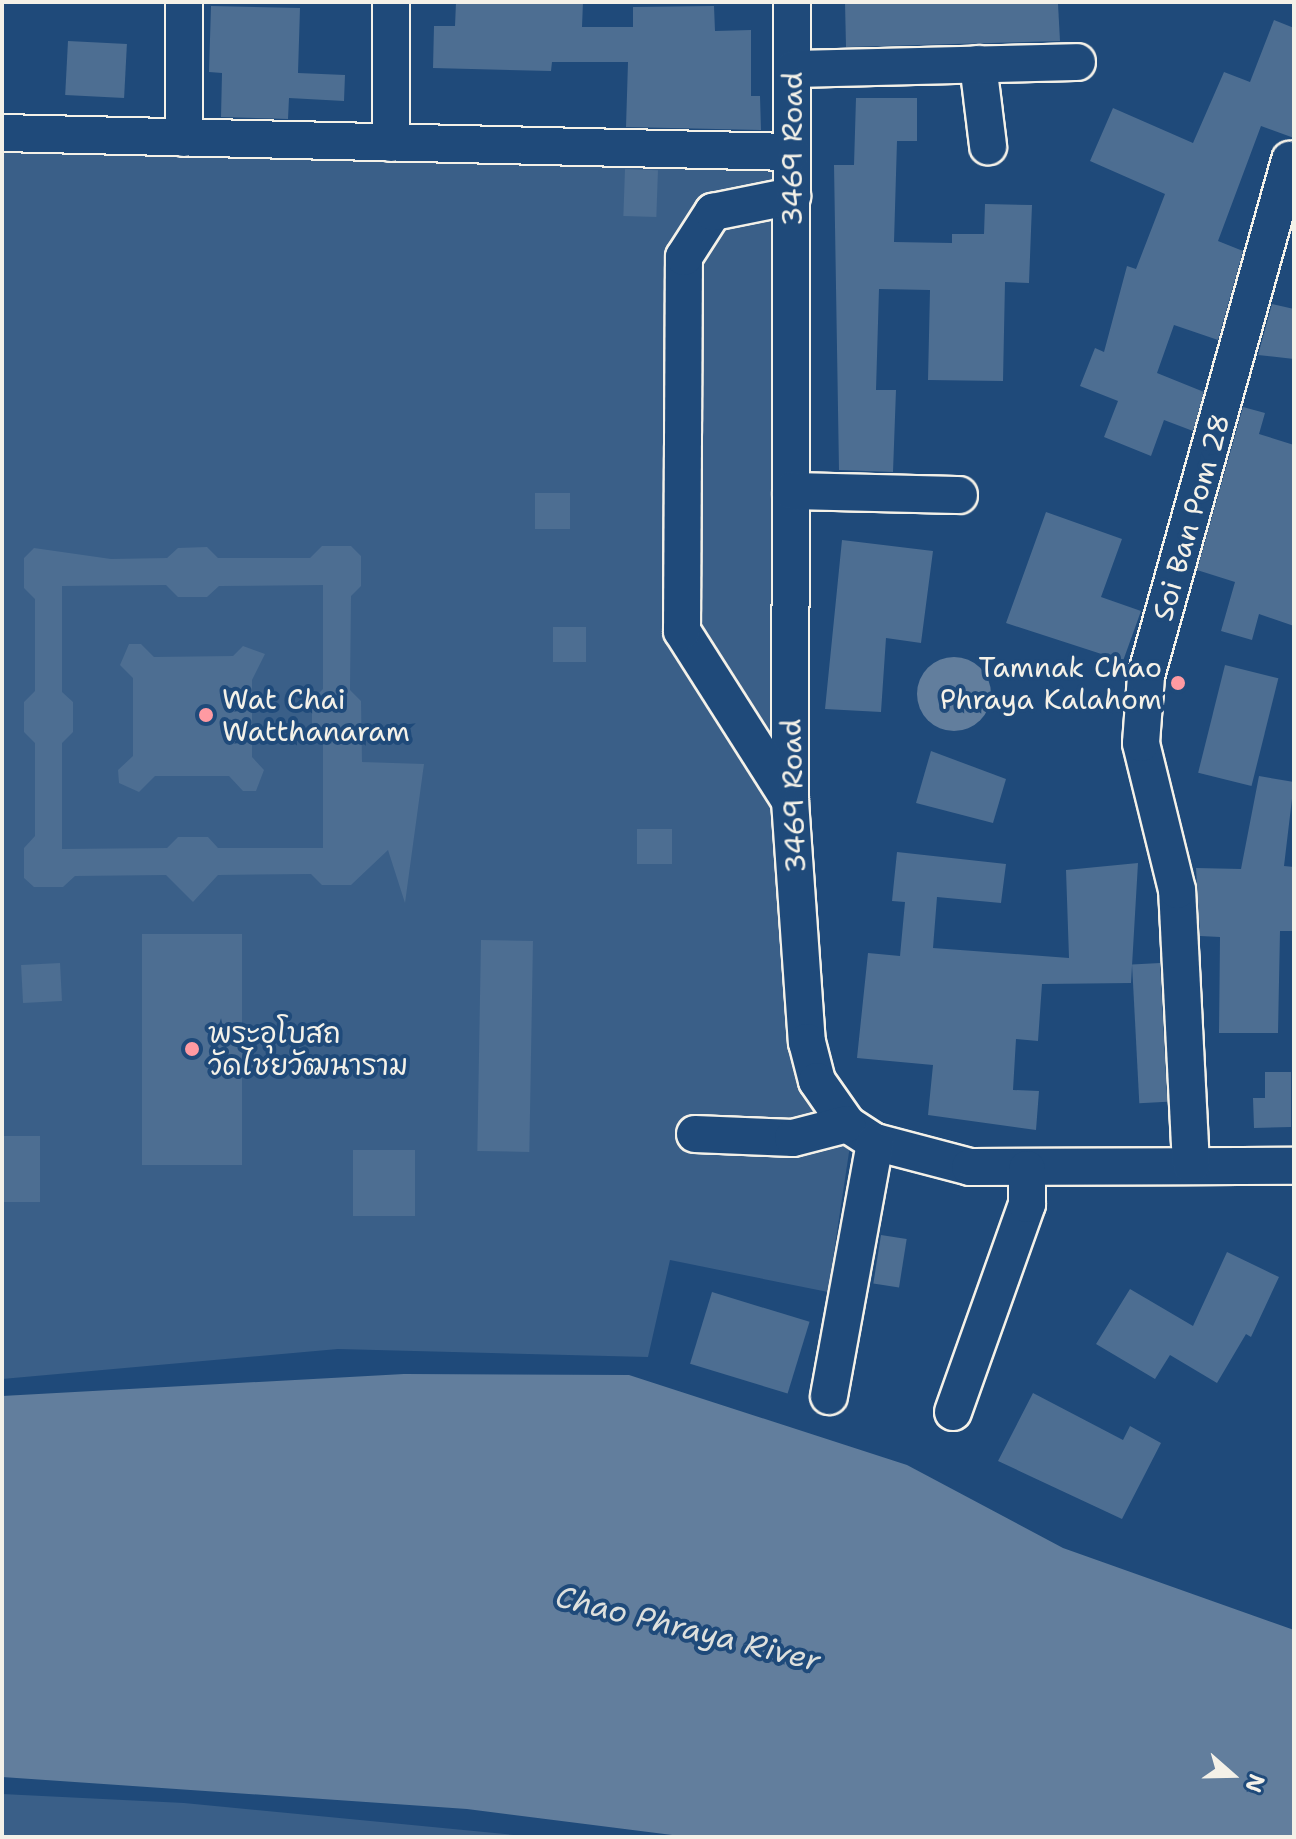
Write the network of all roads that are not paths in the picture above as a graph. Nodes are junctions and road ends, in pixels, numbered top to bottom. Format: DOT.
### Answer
graph roads {
  1 [pos="184,2"];
  2 [pos="391,2"];
  3 [pos="792,2"];
  4 [pos="1077,62"];
  5 [pos="978,64"];
  6 [pos="793,69"];
  7 [pos="2,133"];
  8 [pos="184,138"];
  9 [pos="391,143"];
  10 [pos="988,146"];
  11 [pos="792,152"];
  12 [pos="1290,160"];
  13 [pos="792,196"];
  14 [pos="791,491"];
  15 [pos="959,495"];
  16 [pos="790,801"];
  17 [pos="861,1133"];
  18 [pos="695,1134"];
  19 [pos="1191,1165"];
  20 [pos="1294,1166"];
  21 [pos="1027,1169"];
  22 [pos="829,1396"];
  23 [pos="953,1412"];
  1 -- 8 [label="street"];
  2 -- 9 [label="street"];
  3 -- 6 [label="street, 3469 Road"];
  4 -- 5 [label="street"];
  5 -- 6 [label="street"];
  5 -- 10 [label="street"];
  6 -- 11 [label="street, 3469 Road"];
  7 -- 8 [label="street"];
  8 -- 9 [label="street"];
  9 -- 11 [label="street"];
  11 -- 13 [label="street, 3469 Road"];
  12 -- 19 [label="street, Soi Ban Pom 28"];
  13 -- 14 [label="street, 3469 Road"];
  13 -- 16 [label="street"];
  14 -- 15 [label="street"];
  14 -- 16 [label="street, 3469 Road"];
  16 -- 17 [label="street, 3469 Road"];
  17 -- 18 [label="street"];
  17 -- 21 [label="street"];
  17 -- 22 [label="street"];
  19 -- 20 [label="street"];
  19 -- 21 [label="street"];
  21 -- 23 [label="street"];
}
